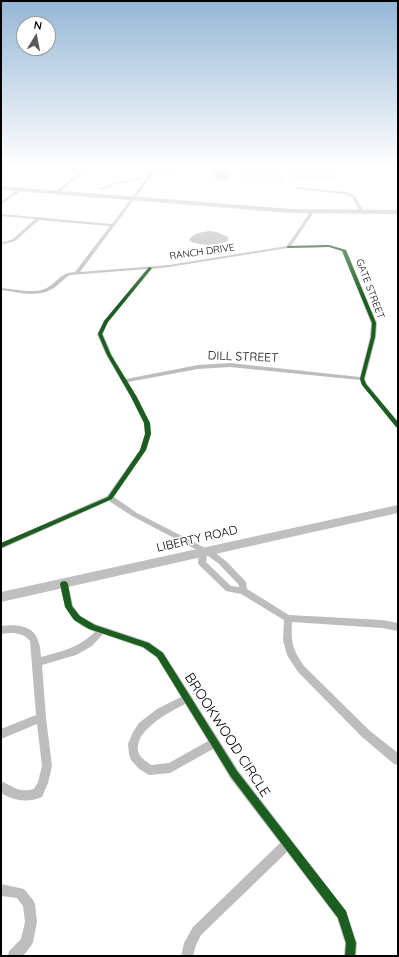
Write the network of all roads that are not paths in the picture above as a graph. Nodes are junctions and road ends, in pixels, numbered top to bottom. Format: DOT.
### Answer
graph roads {
  1 [pos="124,212"];
  2 [pos="308,212"];
  3 [pos="312,212"];
  4 [pos="362,212"];
  5 [pos="398,212"];
  6 [pos="1,215"];
  7 [pos="39,218"];
  8 [pos="113,225"];
  9 [pos="1,244"];
  10 [pos="288,247"];
  11 [pos="150,268"];
  12 [pos="77,273"];
  13 [pos="1,289"];
  14 [pos="362,379"];
  15 [pos="124,381"];
  16 [pos="398,426"];
  17 [pos="110,498"];
  18 [pos="398,509"];
  19 [pos="1,546"];
  20 [pos="203,551"];
  21 [pos="64,584"];
  22 [pos="242,591"];
  23 [pos="1,597"];
  24 [pos="288,618"];
  25 [pos="398,627"];
  26 [pos="1,630"];
  27 [pos="102,630"];
  28 [pos="37,662"];
  29 [pos="188,698"];
  30 [pos="41,718"];
  31 [pos="1,734"];
  32 [pos="215,742"];
  33 [pos="398,760"];
  34 [pos="1,786"];
  35 [pos="287,844"];
  36 [pos="1,890"];
  37 [pos="14,956"];
  38 [pos="187,956"];
  39 [pos="350,956"];
  1 -- 8 [label="street"];
  2 -- 3 [label="main road"];
  3 -- 4 [label="main road"];
  3 -- 10 [label="street"];
  4 -- 5 [label="main road"];
  6 -- 7 [label="street"];
  7 -- 8 [label="street"];
  7 -- 9 [label="street"];
  8 -- 12 [label="street"];
  10 -- 11 [label="street, RANCH DRIVE"];
  10 -- 14 [label="street, GATE STREET"];
  11 -- 12 [label="street, RANCH DRIVE"];
  11 -- 15 [label="street"];
  12 -- 13 [label="street, RANCH DRIVE"];
  14 -- 15 [label="street, DILL STREET"];
  14 -- 16 [label="street"];
  15 -- 17 [label="street"];
  17 -- 19 [label="street"];
  17 -- 20 [label="street"];
  18 -- 20 [label="main road, LIBERTY ROAD"];
  20 -- 21 [label="main road, LIBERTY ROAD"];
  20 -- 22 [label="street"];
  20 -- 22 [label="street"];
  21 -- 23 [label="main road, LIBERTY ROAD"];
  21 -- 27 [label="street, BROOKWOOD CIRCLE"];
  22 -- 24 [label="street"];
  24 -- 25 [label="street"];
  24 -- 33 [label="street"];
  26 -- 28 [label="street"];
  27 -- 28 [label="street"];
  27 -- 29 [label="street, BROOKWOOD CIRCLE"];
  28 -- 30 [label="street"];
  29 -- 32 [label="street, BROOKWOOD CIRCLE"];
  29 -- 32 [label="street, BROOKWOOD CIRCLE"];
  30 -- 31 [label="street"];
  30 -- 34 [label="street"];
  32 -- 35 [label="street, BROOKWOOD CIRCLE"];
  35 -- 38 [label="street"];
  35 -- 39 [label="street, BROOKWOOD CIRCLE"];
  36 -- 37 [label="street"];
}
